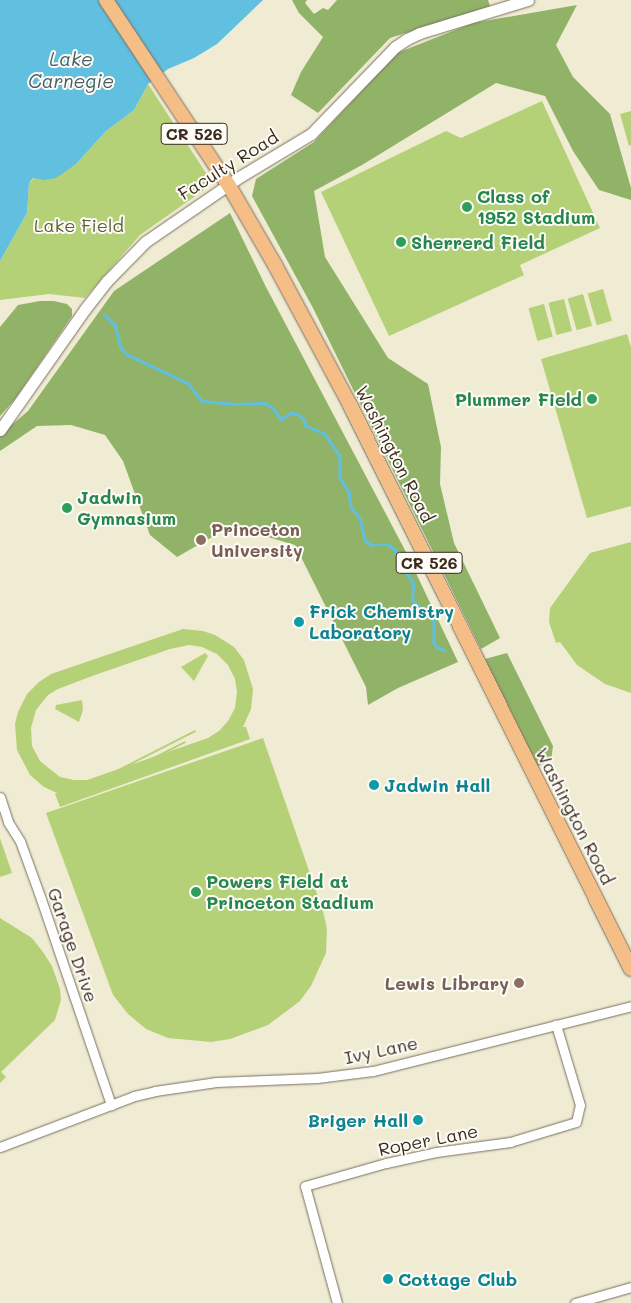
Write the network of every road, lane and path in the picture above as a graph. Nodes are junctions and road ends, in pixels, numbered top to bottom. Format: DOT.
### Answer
graph roads {
  1 [pos="106,0"];
  2 [pos="528,0"];
  3 [pos="228,184"];
  4 [pos="0,430"];
  5 [pos="0,797"];
  6 [pos="631,969"];
  7 [pos="631,1006"];
  8 [pos="556,1025"];
  9 [pos="111,1105"];
  10 [pos="0,1146"];
  11 [pos="631,1288"];
  12 [pos="337,1303"];
  13 [pos="575,1303"];
  1 -- 3 [label="main road, Washington Road / CR 526"];
  2 -- 3 [label="street, Faculty Road"];
  3 -- 4 [label="street, Faculty Road"];
  3 -- 6 [label="main road, Washington Road / CR 526"];
  5 -- 9 [label="street, Garage Drive"];
  7 -- 8 [label="street, Ivy Lane"];
  8 -- 9 [label="street, Ivy Lane"];
  8 -- 12 [label="street, Roper Lane"];
  9 -- 10 [label="street, Ivy Lane"];
  11 -- 13 [label="street"];
}
